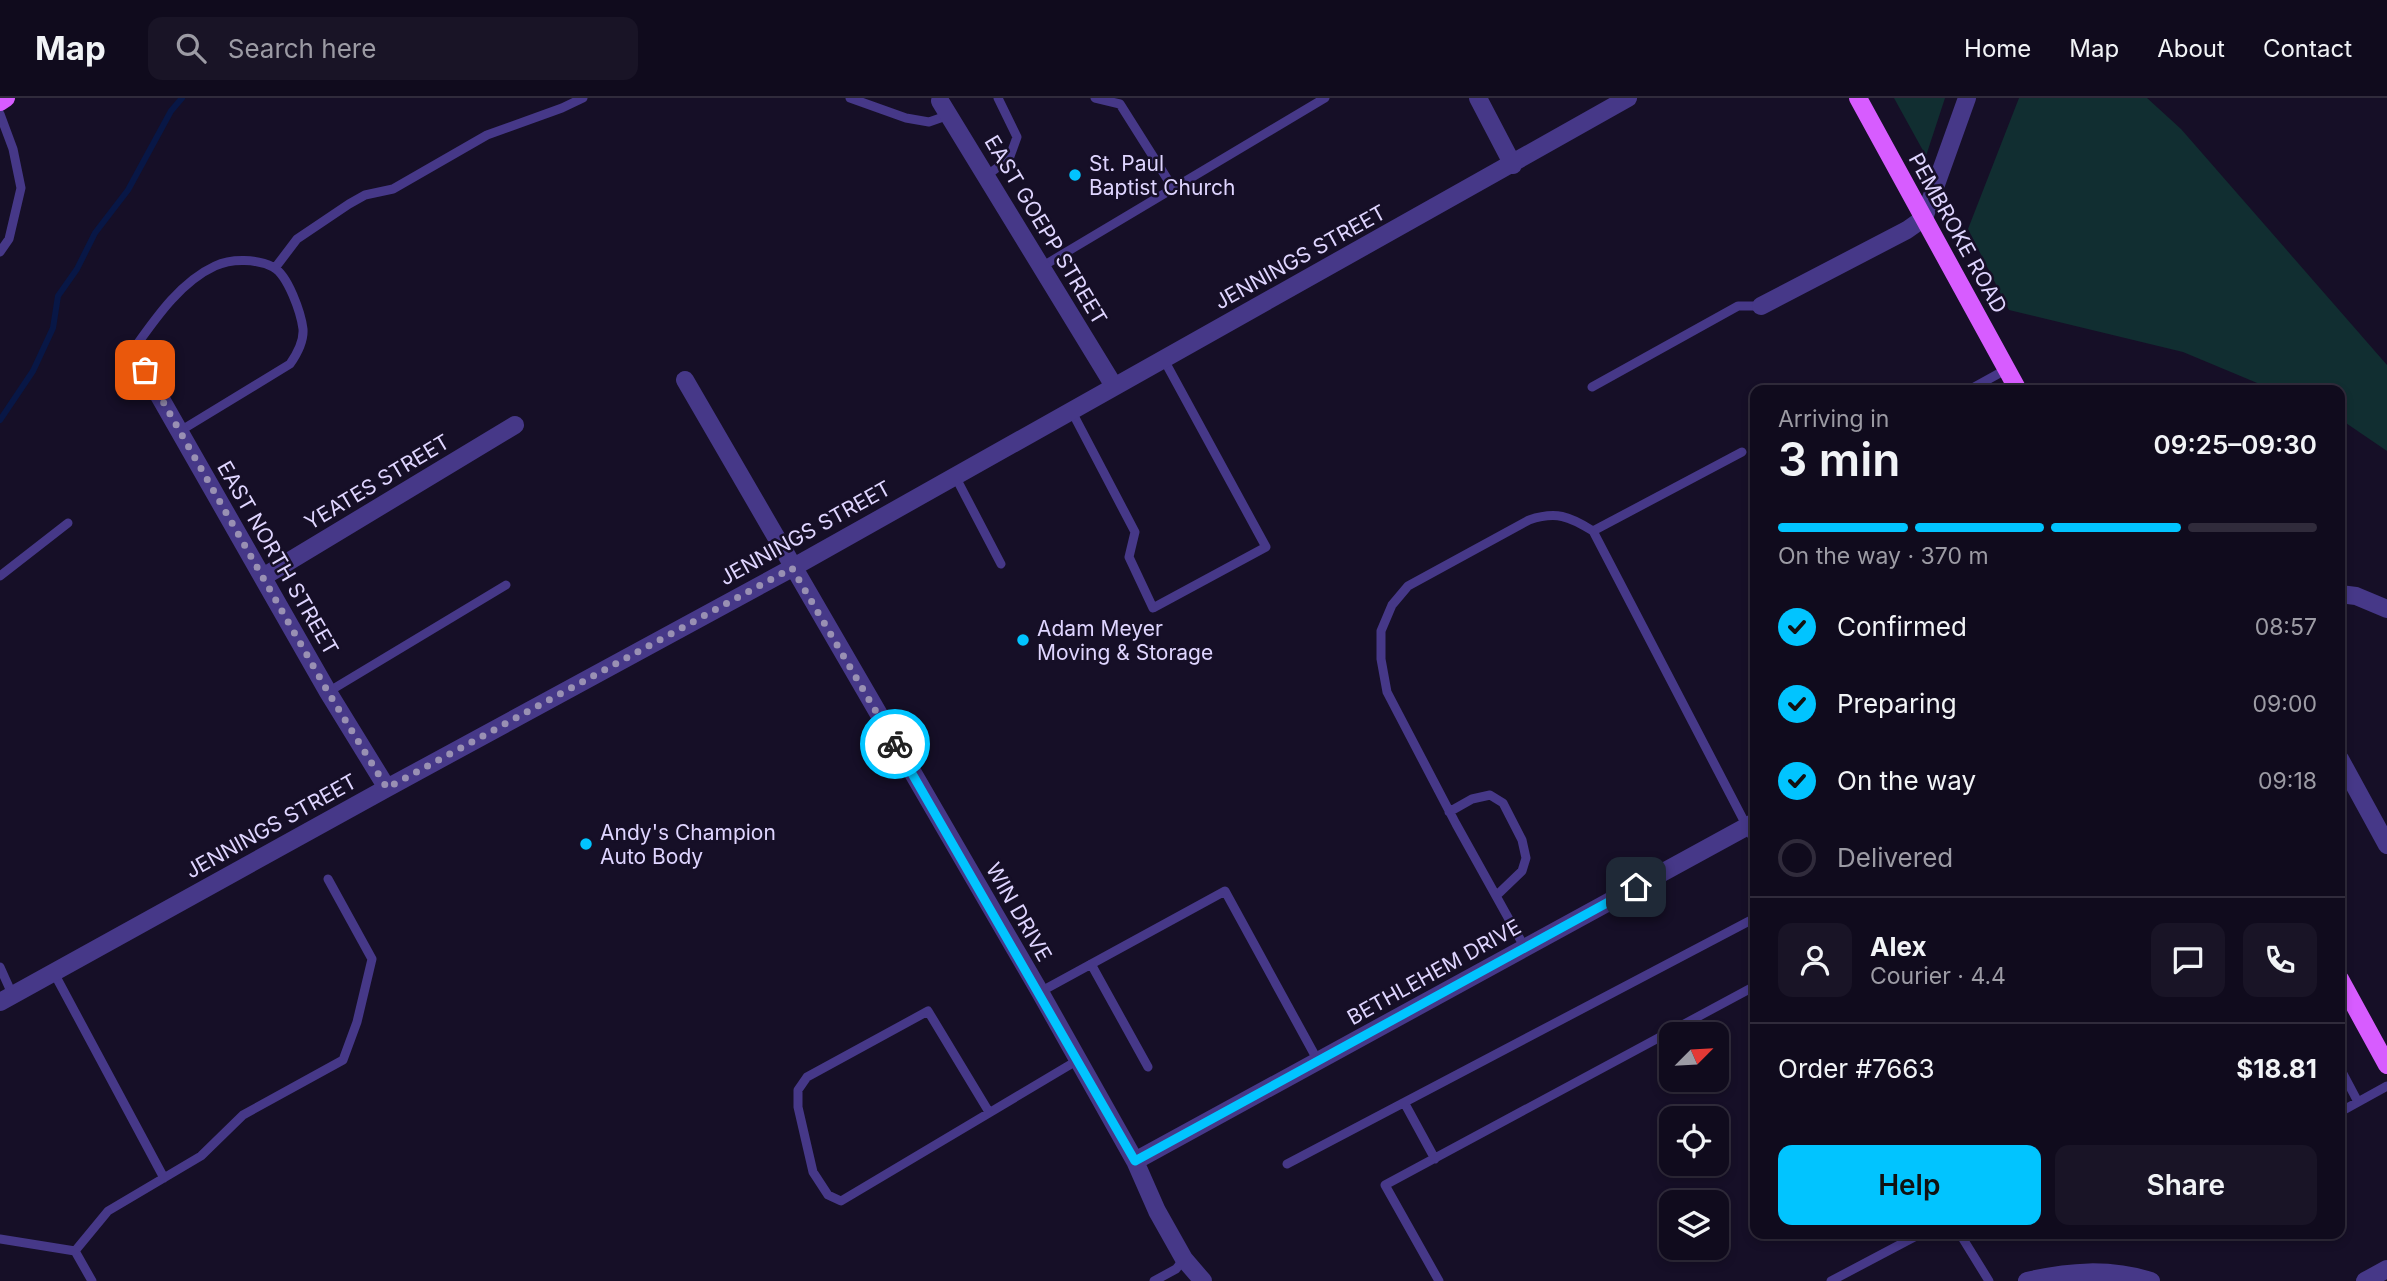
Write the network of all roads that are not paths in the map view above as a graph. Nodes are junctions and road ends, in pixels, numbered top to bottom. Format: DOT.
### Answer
graph roads {
  1 [pos="6,98"];
  2 [pos="583,98"];
  3 [pos="850,98"];
  4 [pos="998,98"];
  5 [pos="1095,98"];
  6 [pos="1325,98"];
  7 [pos="1478,98"];
  8 [pos="1628,98"];
  9 [pos="1858,98"];
  10 [pos="1968,98"];
  11 [pos="0,102"];
  12 [pos="943,105"];
  13 [pos="0,114"];
  14 [pos="1513,165"];
  15 [pos="986,176"];
  16 [pos="1173,188"];
  17 [pos="1924,218"];
  18 [pos="0,251"];
  19 [pos="1043,266"];
  20 [pos="275,268"];
  21 [pos="1761,306"];
  22 [pos="133,350"];
  23 [pos="1163,358"];
  24 [pos="2007,369"];
  25 [pos="685,380"];
  26 [pos="1978,385"];
  27 [pos="2015,385"];
  28 [pos="1114,386"];
  29 [pos="1592,387"];
  30 [pos="1071,410"];
  31 [pos="515,425"];
  32 [pos="180,430"];
  33 [pos="1742,452"];
  34 [pos="955,476"];
  35 [pos="68,523"];
  36 [pos="1593,531"];
  37 [pos="1001,564"];
  38 [pos="792,568"];
  39 [pos="0,576"];
  40 [pos="263,577"];
  41 [pos="506,584"];
  42 [pos="2345,595"];
  43 [pos="2387,609"];
  44 [pos="328,692"];
  45 [pos="2345,768"];
  46 [pos="387,788"];
  47 [pos="1449,811"];
  48 [pos="1750,826"];
  49 [pos="1750,831"];
  50 [pos="2387,845"];
  51 [pos="328,879"];
  52 [pos="1496,895"];
  53 [pos="1750,921"];
  54 [pos="1525,948"];
  55 [pos="1091,964"];
  56 [pos="0,967"];
  57 [pos="54,974"];
  58 [pos="2345,988"];
  59 [pos="1750,989"];
  60 [pos="1040,992"];
  61 [pos="6,999"];
  62 [pos="1078,1060"];
  63 [pos="1318,1061"];
  64 [pos="2387,1065"];
  65 [pos="1148,1067"];
  66 [pos="2345,1077"];
  67 [pos="2387,1086"];
  68 [pos="2358,1102"];
  69 [pos="1405,1104"];
  70 [pos="2345,1109"];
  71 [pos="989,1112"];
  72 [pos="1435,1159"];
  73 [pos="1135,1161"];
  74 [pos="1287,1164"];
  75 [pos="164,1178"];
  76 [pos="0,1238"];
  77 [pos="1911,1239"];
  78 [pos="1963,1239"];
  79 [pos="75,1251"];
  80 [pos="1184,1259"];
  81 [pos="2387,1269"];
  82 [pos="92,1281"];
  83 [pos="1154,1281"];
  84 [pos="1203,1281"];
  85 [pos="1439,1281"];
  86 [pos="1831,1281"];
  87 [pos="1989,1281"];
  88 [pos="2027,1281"];
  89 [pos="2151,1281"];
  90 [pos="2365,1281"];
  1 -- 11 [label="main road"];
  2 -- 20 [label="lane"];
  3 -- 12 [label="lane"];
  4 -- 15 [label="lane"];
  5 -- 16 [label="lane"];
  6 -- 16 [label="lane"];
  7 -- 14 [label="street"];
  8 -- 14 [label="street, JENNINGS STREET"];
  9 -- 17 [label="main road, PEMBROKE ROAD"];
  10 -- 17 [label="street"];
  12 -- 15 [label="street, EAST GOEPP STREET"];
  13 -- 18 [label="lane"];
  14 -- 23 [label="street, JENNINGS STREET"];
  15 -- 19 [label="street, EAST GOEPP STREET"];
  16 -- 19 [label="lane"];
  17 -- 21 [label="street"];
  17 -- 24 [label="main road, PEMBROKE ROAD"];
  19 -- 28 [label="street, EAST GOEPP STREET"];
  20 -- 22 [label="lane"];
  20 -- 32 [label="lane"];
  21 -- 29 [label="lane"];
  22 -- 32 [label="street, EAST NORTH STREET"];
  23 -- 28 [label="street, JENNINGS STREET"];
  23 -- 30 [label="lane"];
  24 -- 26 [label="lane"];
  24 -- 27 [label="main road, PEMBROKE ROAD"];
  25 -- 38 [label="street, WIN DRIVE"];
  28 -- 30 [label="street, JENNINGS STREET"];
  30 -- 34 [label="street, JENNINGS STREET"];
  31 -- 40 [label="street, YEATES STREET"];
  32 -- 40 [label="street, EAST NORTH STREET"];
  33 -- 36 [label="lane"];
  34 -- 37 [label="lane"];
  34 -- 38 [label="street, JENNINGS STREET"];
  35 -- 39 [label="lane"];
  36 -- 47 [label="lane"];
  36 -- 48 [label="lane"];
  38 -- 46 [label="street, JENNINGS STREET"];
  38 -- 60 [label="street, WIN DRIVE"];
  40 -- 44 [label="street, EAST NORTH STREET"];
  41 -- 44 [label="lane"];
  42 -- 43 [label="street"];
  44 -- 46 [label="street, EAST NORTH STREET"];
  45 -- 50 [label="street"];
  46 -- 57 [label="street, JENNINGS STREET"];
  47 -- 52 [label="lane"];
  47 -- 52 [label="lane"];
  49 -- 54 [label="street, BETHLEHEM DRIVE"];
  51 -- 75 [label="lane"];
  52 -- 54 [label="lane"];
  53 -- 69 [label="lane"];
  54 -- 63 [label="street, BETHLEHEM DRIVE"];
  55 -- 60 [label="lane"];
  55 -- 63 [label="lane"];
  55 -- 65 [label="lane"];
  56 -- 61 [label="lane"];
  57 -- 61 [label="street, JENNINGS STREET"];
  57 -- 75 [label="lane"];
  58 -- 64 [label="main road"];
  59 -- 72 [label="lane"];
  60 -- 62 [label="street, WIN DRIVE"];
  62 -- 71 [label="lane"];
  62 -- 73 [label="street, WIN DRIVE"];
  63 -- 73 [label="street, BETHLEHEM DRIVE"];
  66 -- 68 [label="lane"];
  67 -- 68 [label="lane"];
  68 -- 70 [label="lane"];
  69 -- 72 [label="lane"];
  69 -- 74 [label="lane"];
  71 -- 71 [label="lane"];
  72 -- 85 [label="lane"];
  73 -- 80 [label="street, WIN DRIVE"];
  75 -- 79 [label="lane"];
  76 -- 79 [label="lane"];
  77 -- 86 [label="lane"];
  78 -- 87 [label="lane"];
  79 -- 82 [label="lane"];
  80 -- 83 [label="lane"];
  80 -- 84 [label="street, WIN DRIVE"];
  81 -- 90 [label="street"];
  88 -- 89 [label="street"];
}
